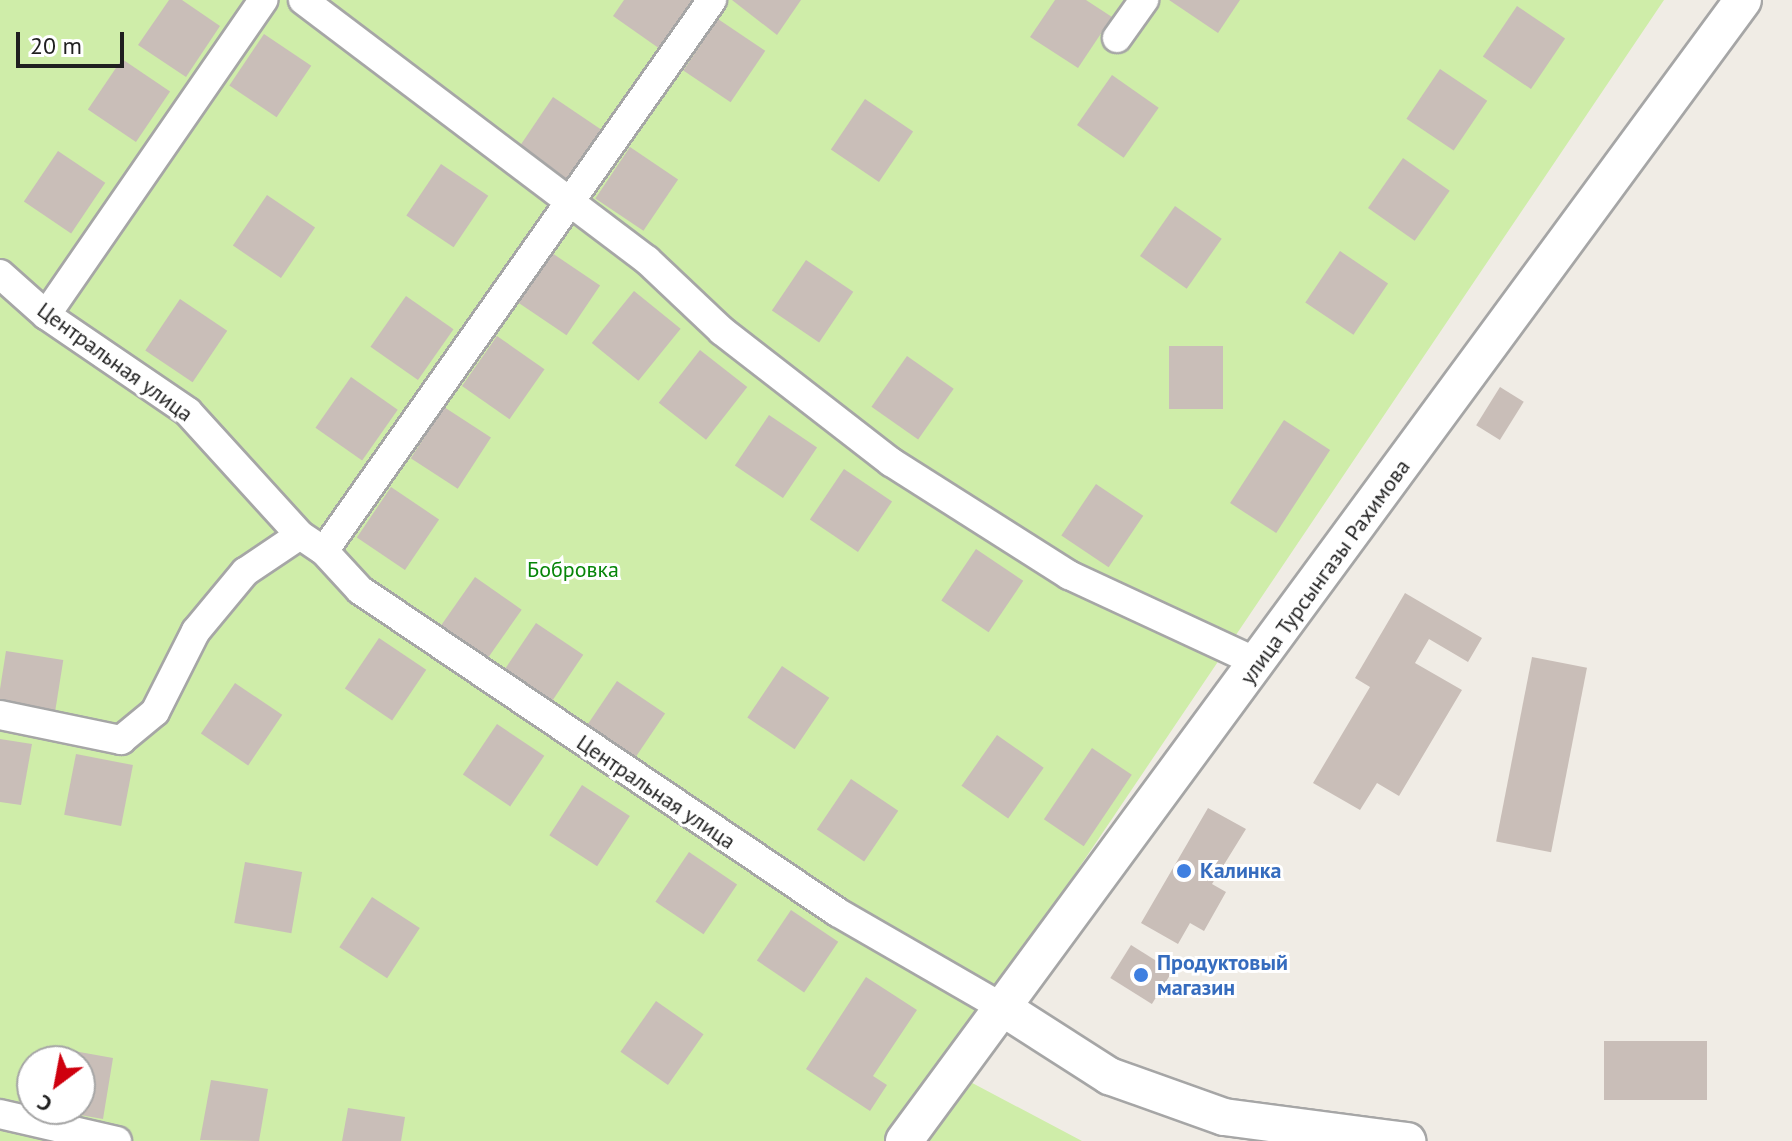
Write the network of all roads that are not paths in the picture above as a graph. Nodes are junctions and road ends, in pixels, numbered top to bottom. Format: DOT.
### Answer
graph roads {
  1 [pos="263,0"];
  2 [pos="303,0"];
  3 [pos="712,0"];
  4 [pos="1144,0"];
  5 [pos="1743,0"];
  6 [pos="1117,38"];
  7 [pos="569,201"];
  8 [pos="0,274"];
  9 [pos="46,315"];
  10 [pos="300,535"];
  11 [pos="324,551"];
  12 [pos="1259,663"];
  13 [pos="0,715"];
  14 [pos="1000,1006"];
  15 [pos="0,1114"];
  16 [pos="117,1141"];
  17 [pos="904,1141"];
  18 [pos="1407,1141"];
  1 -- 9 [label="street"];
  2 -- 7 [label="street"];
  3 -- 7 [label="street"];
  4 -- 6 [label="street"];
  5 -- 12 [label="street, улица Турсынгазы Рахимова"];
  7 -- 11 [label="street"];
  7 -- 12 [label="street"];
  8 -- 9 [label="street, Центральная улица"];
  9 -- 10 [label="street, Центральная улица"];
  10 -- 11 [label="street, Центральная улица"];
  10 -- 13 [label="street"];
  11 -- 14 [label="street, Центральная улица"];
  12 -- 14 [label="street, улица Турсынгазы Рахимова"];
  14 -- 17 [label="street, улица Турсынгазы Рахимова"];
  14 -- 18 [label="street, Центральная улица"];
  15 -- 16 [label="street"];
}
